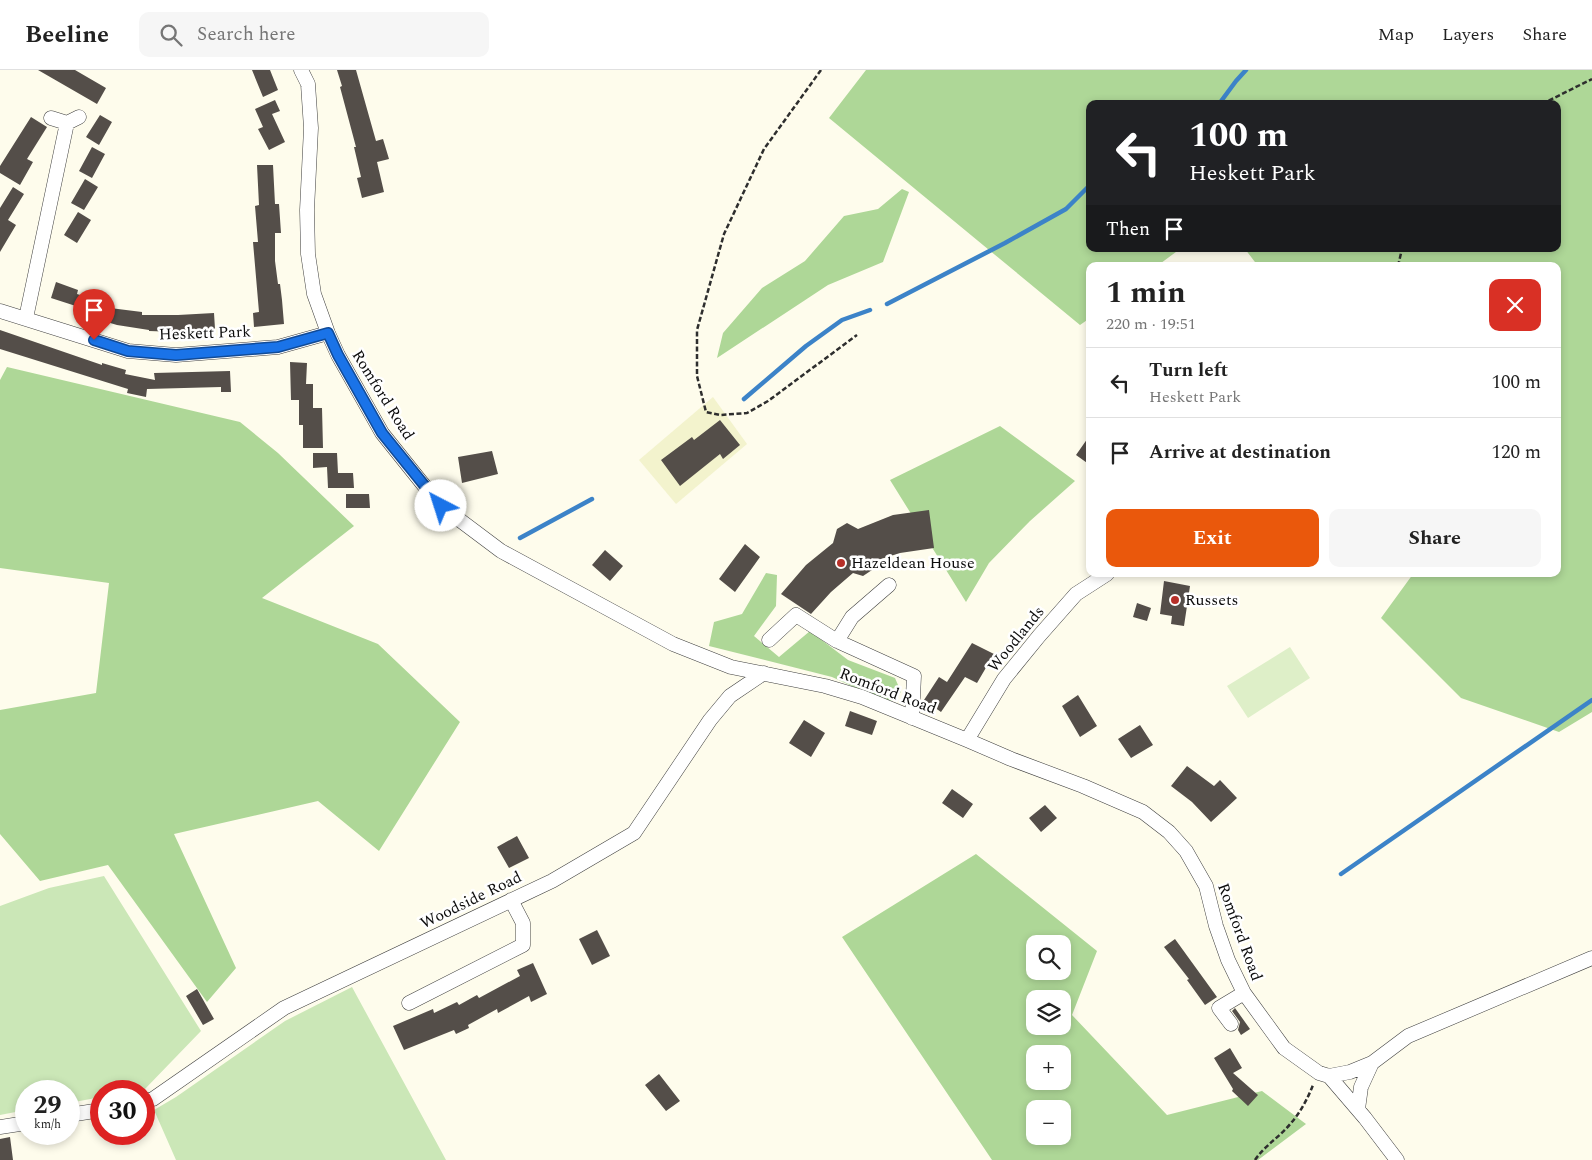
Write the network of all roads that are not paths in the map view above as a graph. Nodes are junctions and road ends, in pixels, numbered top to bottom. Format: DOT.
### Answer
graph roads {
  1 [pos="301,70"];
  2 [pos="51,118"];
  3 [pos="0,310"];
  4 [pos="26,318"];
  5 [pos="328,333"];
  6 [pos="1102,577"];
  7 [pos="889,585"];
  8 [pos="769,640"];
  9 [pos="837,641"];
  10 [pos="764,673"];
  11 [pos="912,718"];
  12 [pos="967,740"];
  13 [pos="511,900"];
  14 [pos="1592,958"];
  15 [pos="1244,993"];
  16 [pos="408,1003"];
  17 [pos="1231,1024"];
  18 [pos="1372,1063"];
  19 [pos="1324,1074"];
  20 [pos="155,1098"];
  21 [pos="1358,1109"];
  22 [pos="15,1124"];
  23 [pos="0,1127"];
  24 [pos="1397,1160"];
  1 -- 5 [label="street, Romford Road"];
  2 -- 4 [label="street"];
  3 -- 4 [label="street, Heskett Park"];
  4 -- 5 [label="street, Heskett Park"];
  5 -- 10 [label="street, Romford Road"];
  6 -- 12 [label="street, Woodlands"];
  7 -- 9 [label="street"];
  8 -- 9 [label="street"];
  9 -- 11 [label="street"];
  10 -- 11 [label="street, Romford Road"];
  10 -- 13 [label="street, Woodside Road"];
  11 -- 12 [label="street, Romford Road"];
  12 -- 15 [label="street, Romford Road"];
  13 -- 16 [label="street"];
  13 -- 20 [label="street, Woodside Road"];
  14 -- 18 [label="street"];
  15 -- 17 [label="street"];
  15 -- 19 [label="street, Romford Road"];
  18 -- 19 [label="street"];
  18 -- 21 [label="street"];
  19 -- 21 [label="street, Romford Road"];
  21 -- 24 [label="street, Romford Road"];
  22 -- 23 [label="street"];
}
